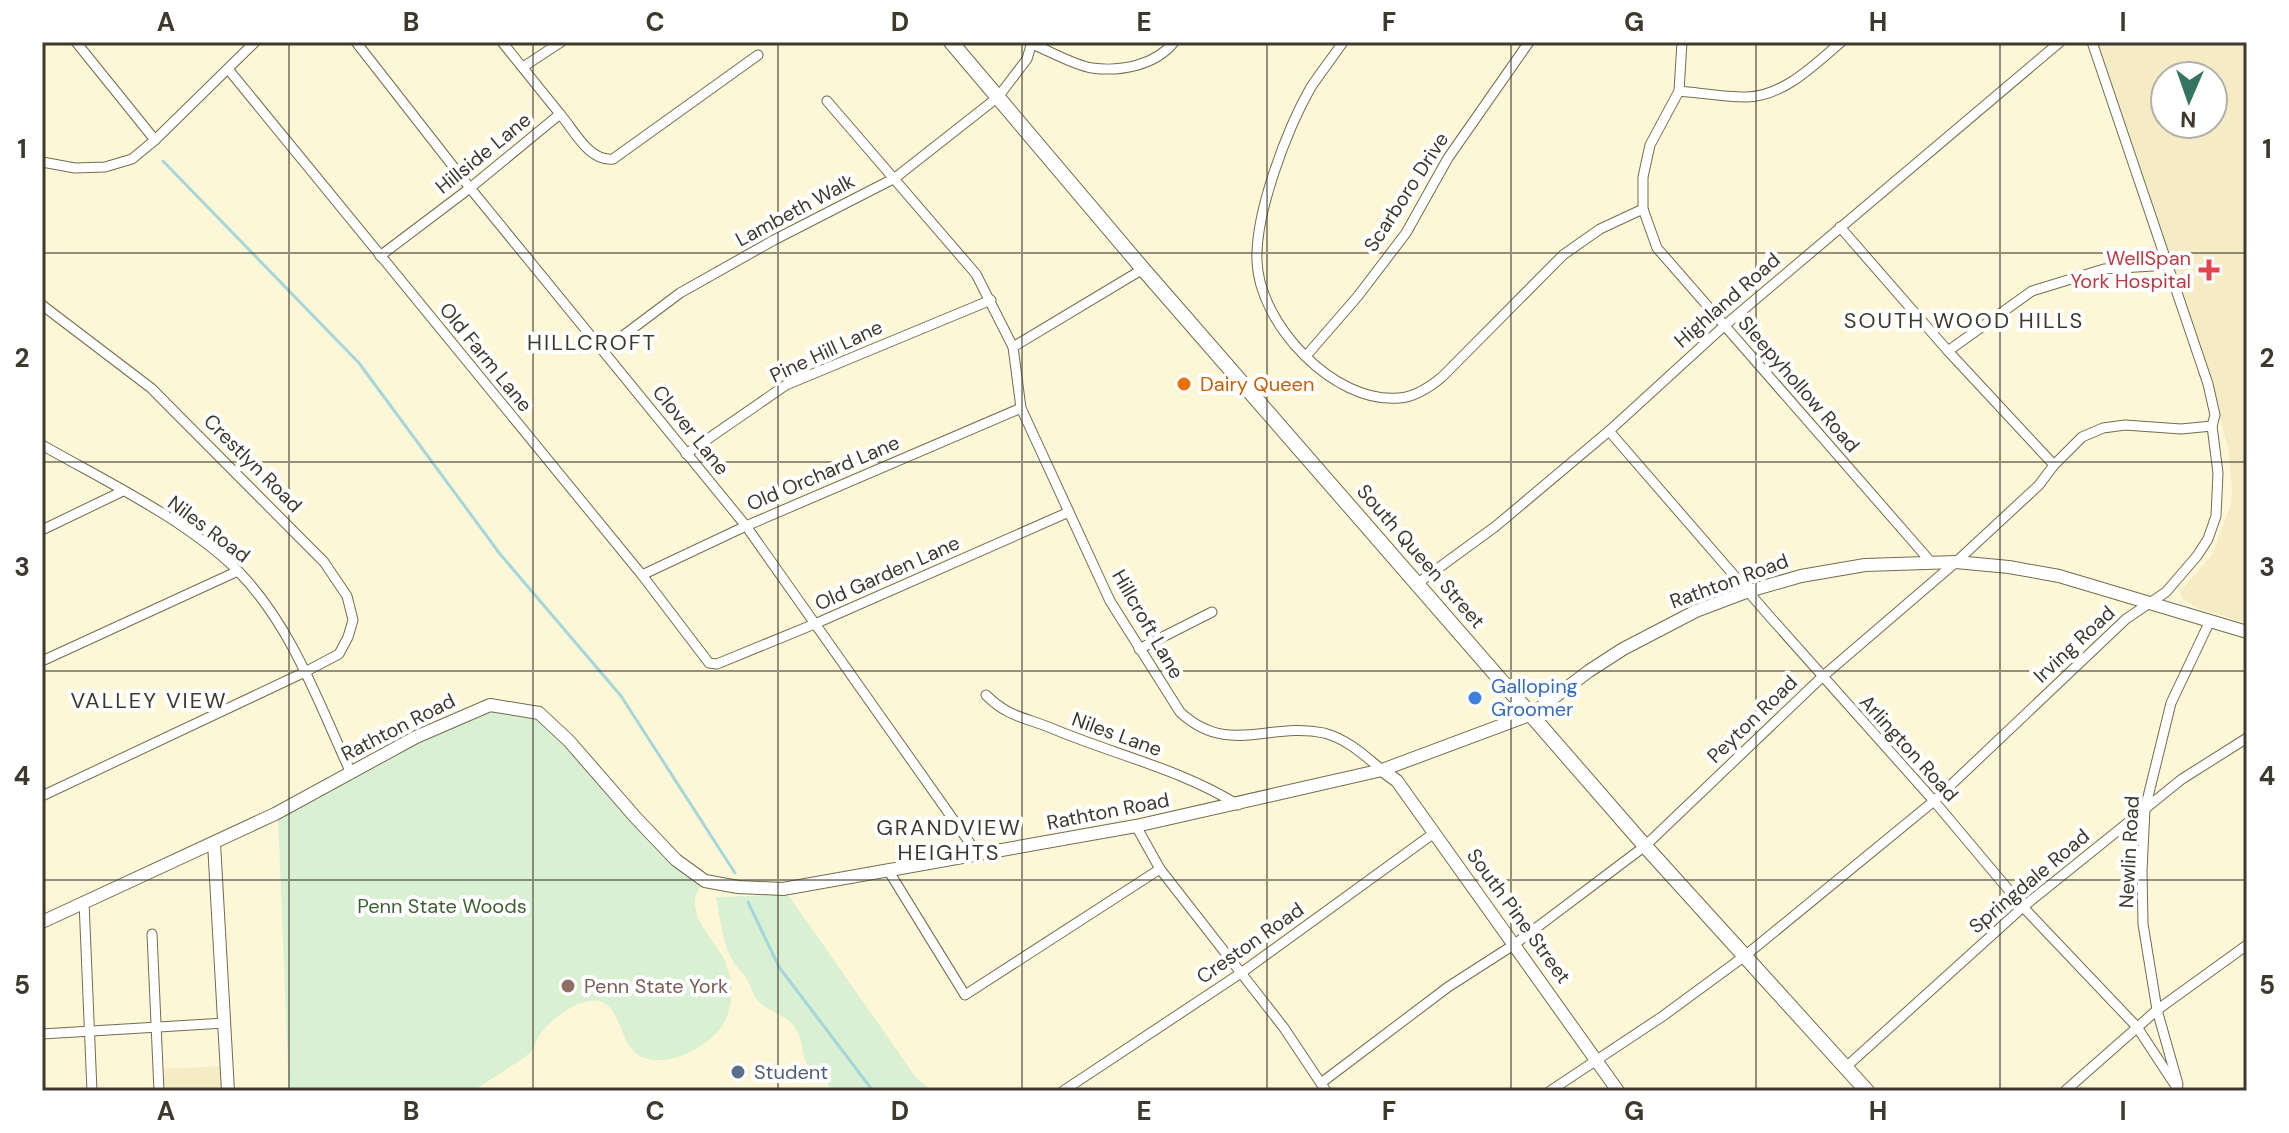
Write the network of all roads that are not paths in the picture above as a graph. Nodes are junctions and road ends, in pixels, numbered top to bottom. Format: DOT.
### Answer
graph roads {
  1 [pos="76,42"];
  2 [pos="255,42"];
  3 [pos="356,42"];
  4 [pos="502,42"];
  5 [pos="561,42"];
  6 [pos="951,42"];
  7 [pos="1174,42"];
  8 [pos="1343,42"];
  9 [pos="1529,42"];
  10 [pos="1682,42"];
  11 [pos="1841,42"];
  12 [pos="2060,42"];
  13 [pos="2092,42"];
  14 [pos="1032,43"];
  15 [pos="758,55"];
  16 [pos="523,67"];
  17 [pos="228,69"];
  18 [pos="1679,91"];
  19 [pos="998,97"];
  20 [pos="827,101"];
  21 [pos="560,114"];
  22 [pos="155,140"];
  23 [pos="42,162"];
  24 [pos="895,178"];
  25 [pos="470,188"];
  26 [pos="1643,209"];
  27 [pos="1840,227"];
  28 [pos="380,256"];
  29 [pos="2169,265"];
  30 [pos="1143,269"];
  31 [pos="991,300"];
  32 [pos="42,305"];
  33 [pos="1724,326"];
  34 [pos="1013,347"];
  35 [pos="604,350"];
  36 [pos="1948,351"];
  37 [pos="1306,356"];
  38 [pos="1021,408"];
  39 [pos="2212,426"];
  40 [pos="1609,431"];
  41 [pos="42,445"];
  42 [pos="686,454"];
  43 [pos="2054,465"];
  44 [pos="123,491"];
  45 [pos="1069,512"];
  46 [pos="746,526"];
  47 [pos="42,530"];
  48 [pos="1930,561"];
  49 [pos="1956,562"];
  50 [pos="238,571"];
  51 [pos="642,575"];
  52 [pos="1418,583"];
  53 [pos="1749,591"];
  54 [pos="2150,603"];
  55 [pos="1212,612"];
  56 [pos="817,623"];
  57 [pos="2209,623"];
  58 [pos="2247,632"];
  59 [pos="1139,649"];
  60 [pos="42,661"];
  61 [pos="717,664"];
  62 [pos="305,672"];
  63 [pos="1822,677"];
  64 [pos="986,695"];
  65 [pos="1532,714"];
  66 [pos="2247,738"];
  67 [pos="1382,770"];
  68 [pos="351,773"];
  69 [pos="42,796"];
  70 [pos="1934,801"];
  71 [pos="1238,805"];
  72 [pos="2145,809"];
  73 [pos="1136,826"];
  74 [pos="1434,833"];
  75 [pos="214,843"];
  76 [pos="1645,846"];
  77 [pos="979,856"];
  78 [pos="1160,869"];
  79 [pos="888,870"];
  80 [pos="84,902"];
  81 [pos="2023,907"];
  82 [pos="42,922"];
  83 [pos="152,934"];
  84 [pos="1515,944"];
  85 [pos="2247,945"];
  86 [pos="1746,955"];
  87 [pos="1241,973"];
  88 [pos="2157,1010"];
  89 [pos="225,1023"];
  90 [pos="156,1027"];
  91 [pos="2137,1027"];
  92 [pos="90,1031"];
  93 [pos="42,1034"];
  94 [pos="1596,1060"];
  95 [pos="1846,1067"];
  96 [pos="1324,1087"];
  97 [pos="92,1091"];
  98 [pos="159,1091"];
  99 [pos="228,1091"];
  100 [pos="1063,1091"];
  101 [pos="1550,1091"];
  102 [pos="1618,1091"];
  103 [pos="1867,1091"];
  104 [pos="2065,1091"];
  105 [pos="2179,1091"];
  1 -- 22 [label="street"];
  2 -- 17 [label="street"];
  3 -- 25 [label="street, Clover Lane"];
  4 -- 16 [label="street"];
  5 -- 16 [label="street"];
  6 -- 19 [label="main road, South Queen Street"];
  7 -- 14 [label="street"];
  8 -- 37 [label="street"];
  9 -- 37 [label="street, Scarboro Drive"];
  10 -- 18 [label="street, Sleepyhollow Road"];
  11 -- 18 [label="street"];
  12 -- 27 [label="street, Highland Road"];
  13 -- 29 [label="street, Irving Road"];
  14 -- 19 [label="street, Lambeth Walk"];
  15 -- 21 [label="street, Hillside Lane"];
  16 -- 21 [label="street"];
  17 -- 22 [label="street"];
  17 -- 28 [label="street, Old Farm Lane"];
  18 -- 26 [label="street, Sleepyhollow Road"];
  19 -- 24 [label="street, Lambeth Walk"];
  19 -- 30 [label="main road, South Queen Street"];
  20 -- 24 [label="street, Hillcroft Lane"];
  21 -- 25 [label="street, Hillside Lane"];
  22 -- 23 [label="street"];
  24 -- 31 [label="street, Hillcroft Lane"];
  24 -- 35 [label="street, Lambeth Walk"];
  25 -- 28 [label="street, Hillside Lane"];
  25 -- 35 [label="street, Clover Lane"];
  26 -- 33 [label="street, Sleepyhollow Road"];
  26 -- 37 [label="street"];
  27 -- 33 [label="street, Highland Road"];
  27 -- 36 [label="street"];
  28 -- 51 [label="street, Old Farm Lane"];
  29 -- 36 [label="street"];
  29 -- 39 [label="street, Irving Road"];
  30 -- 34 [label="street"];
  30 -- 52 [label="main road, South Queen Street"];
  31 -- 34 [label="street, Hillcroft Lane"];
  31 -- 42 [label="street, Pine Hill Lane"];
  32 -- 62 [label="street, Crestlyn Road"];
  33 -- 40 [label="street, Highland Road"];
  33 -- 48 [label="street, Sleepyhollow Road"];
  34 -- 38 [label="street, Hillcroft Lane"];
  35 -- 42 [label="street, Clover Lane"];
  36 -- 43 [label="street"];
  38 -- 45 [label="street, Hillcroft Lane"];
  38 -- 46 [label="street, Old Orchard Lane"];
  39 -- 43 [label="street, Peyton Road"];
  39 -- 54 [label="street, Irving Road"];
  40 -- 52 [label="street, Highland Road"];
  40 -- 53 [label="street, Arlington Road"];
  41 -- 44 [label="street, Niles Road"];
  42 -- 46 [label="street, Clover Lane"];
  43 -- 49 [label="street, Peyton Road"];
  44 -- 47 [label="street"];
  44 -- 50 [label="street, Niles Road"];
  45 -- 56 [label="street, Old Garden Lane"];
  45 -- 59 [label="street, Hillcroft Lane"];
  46 -- 51 [label="street, Old Orchard Lane"];
  46 -- 56 [label="street, Clover Lane"];
  48 -- 49 [label="street, Rathton Road"];
  48 -- 53 [label="street, Rathton Road"];
  49 -- 54 [label="street, Rathton Road"];
  49 -- 63 [label="street, Peyton Road"];
  50 -- 60 [label="street"];
  50 -- 62 [label="street, Niles Road"];
  51 -- 61 [label="street, Old Farm Lane"];
  52 -- 65 [label="main road, South Queen Street"];
  53 -- 63 [label="street, Arlington Road"];
  53 -- 65 [label="street, Rathton Road"];
  54 -- 57 [label="street, Rathton Road"];
  54 -- 70 [label="street, Irving Road"];
  55 -- 59 [label="street"];
  56 -- 61 [label="street, Old Garden Lane"];
  56 -- 77 [label="street, Clover Lane"];
  57 -- 58 [label="street, Rathton Road"];
  57 -- 72 [label="street, Newlin Road"];
  59 -- 67 [label="street, Hillcroft Lane"];
  62 -- 68 [label="street, Niles Road"];
  62 -- 69 [label="street, Crestlyn Road"];
  63 -- 70 [label="street, Arlington Road"];
  63 -- 76 [label="street, Peyton Road"];
  64 -- 71 [label="street, Niles Lane"];
  65 -- 67 [label="street, Rathton Road"];
  65 -- 76 [label="main road, South Queen Street"];
  66 -- 72 [label="street, Springdale Road"];
  67 -- 71 [label="street, Rathton Road"];
  67 -- 74 [label="street, South Pine Street"];
  68 -- 75 [label="street, Rathton Road"];
  68 -- 79 [label="street, Rathton Road"];
  70 -- 81 [label="street, Arlington Road"];
  70 -- 86 [label="street, Irving Road"];
  71 -- 73 [label="street, Rathton Road"];
  72 -- 81 [label="street, Springdale Road"];
  72 -- 88 [label="street, Newlin Road"];
  73 -- 77 [label="street, Rathton Road"];
  73 -- 78 [label="street"];
  74 -- 84 [label="street, South Pine Street"];
  74 -- 87 [label="street, Creston Road"];
  75 -- 80 [label="street, Rathton Road"];
  75 -- 89 [label="street"];
  76 -- 84 [label="street, Peyton Road"];
  76 -- 86 [label="main road, South Queen Street"];
  77 -- 79 [label="street, Rathton Road"];
  78 -- 79 [label="street"];
  78 -- 87 [label="street"];
  80 -- 82 [label="street, Rathton Road"];
  80 -- 92 [label="street"];
  81 -- 91 [label="street, Arlington Road"];
  81 -- 95 [label="street, Springdale Road"];
  83 -- 90 [label="street"];
  84 -- 94 [label="street, South Pine Street"];
  84 -- 96 [label="street, Peyton Road"];
  85 -- 88 [label="street"];
  86 -- 94 [label="street, Irving Road"];
  86 -- 95 [label="main road, South Queen Street"];
  87 -- 96 [label="street"];
  87 -- 100 [label="street, Creston Road"];
  88 -- 91 [label="street"];
  88 -- 105 [label="street, Newlin Road"];
  89 -- 90 [label="street"];
  89 -- 99 [label="street"];
  90 -- 92 [label="street"];
  90 -- 98 [label="street"];
  91 -- 104 [label="street"];
  91 -- 105 [label="street, Arlington Road"];
  92 -- 93 [label="street"];
  92 -- 97 [label="street"];
  94 -- 101 [label="street, Irving Road"];
  94 -- 102 [label="street, South Pine Street"];
  95 -- 103 [label="main road, South Queen Street"];
}
